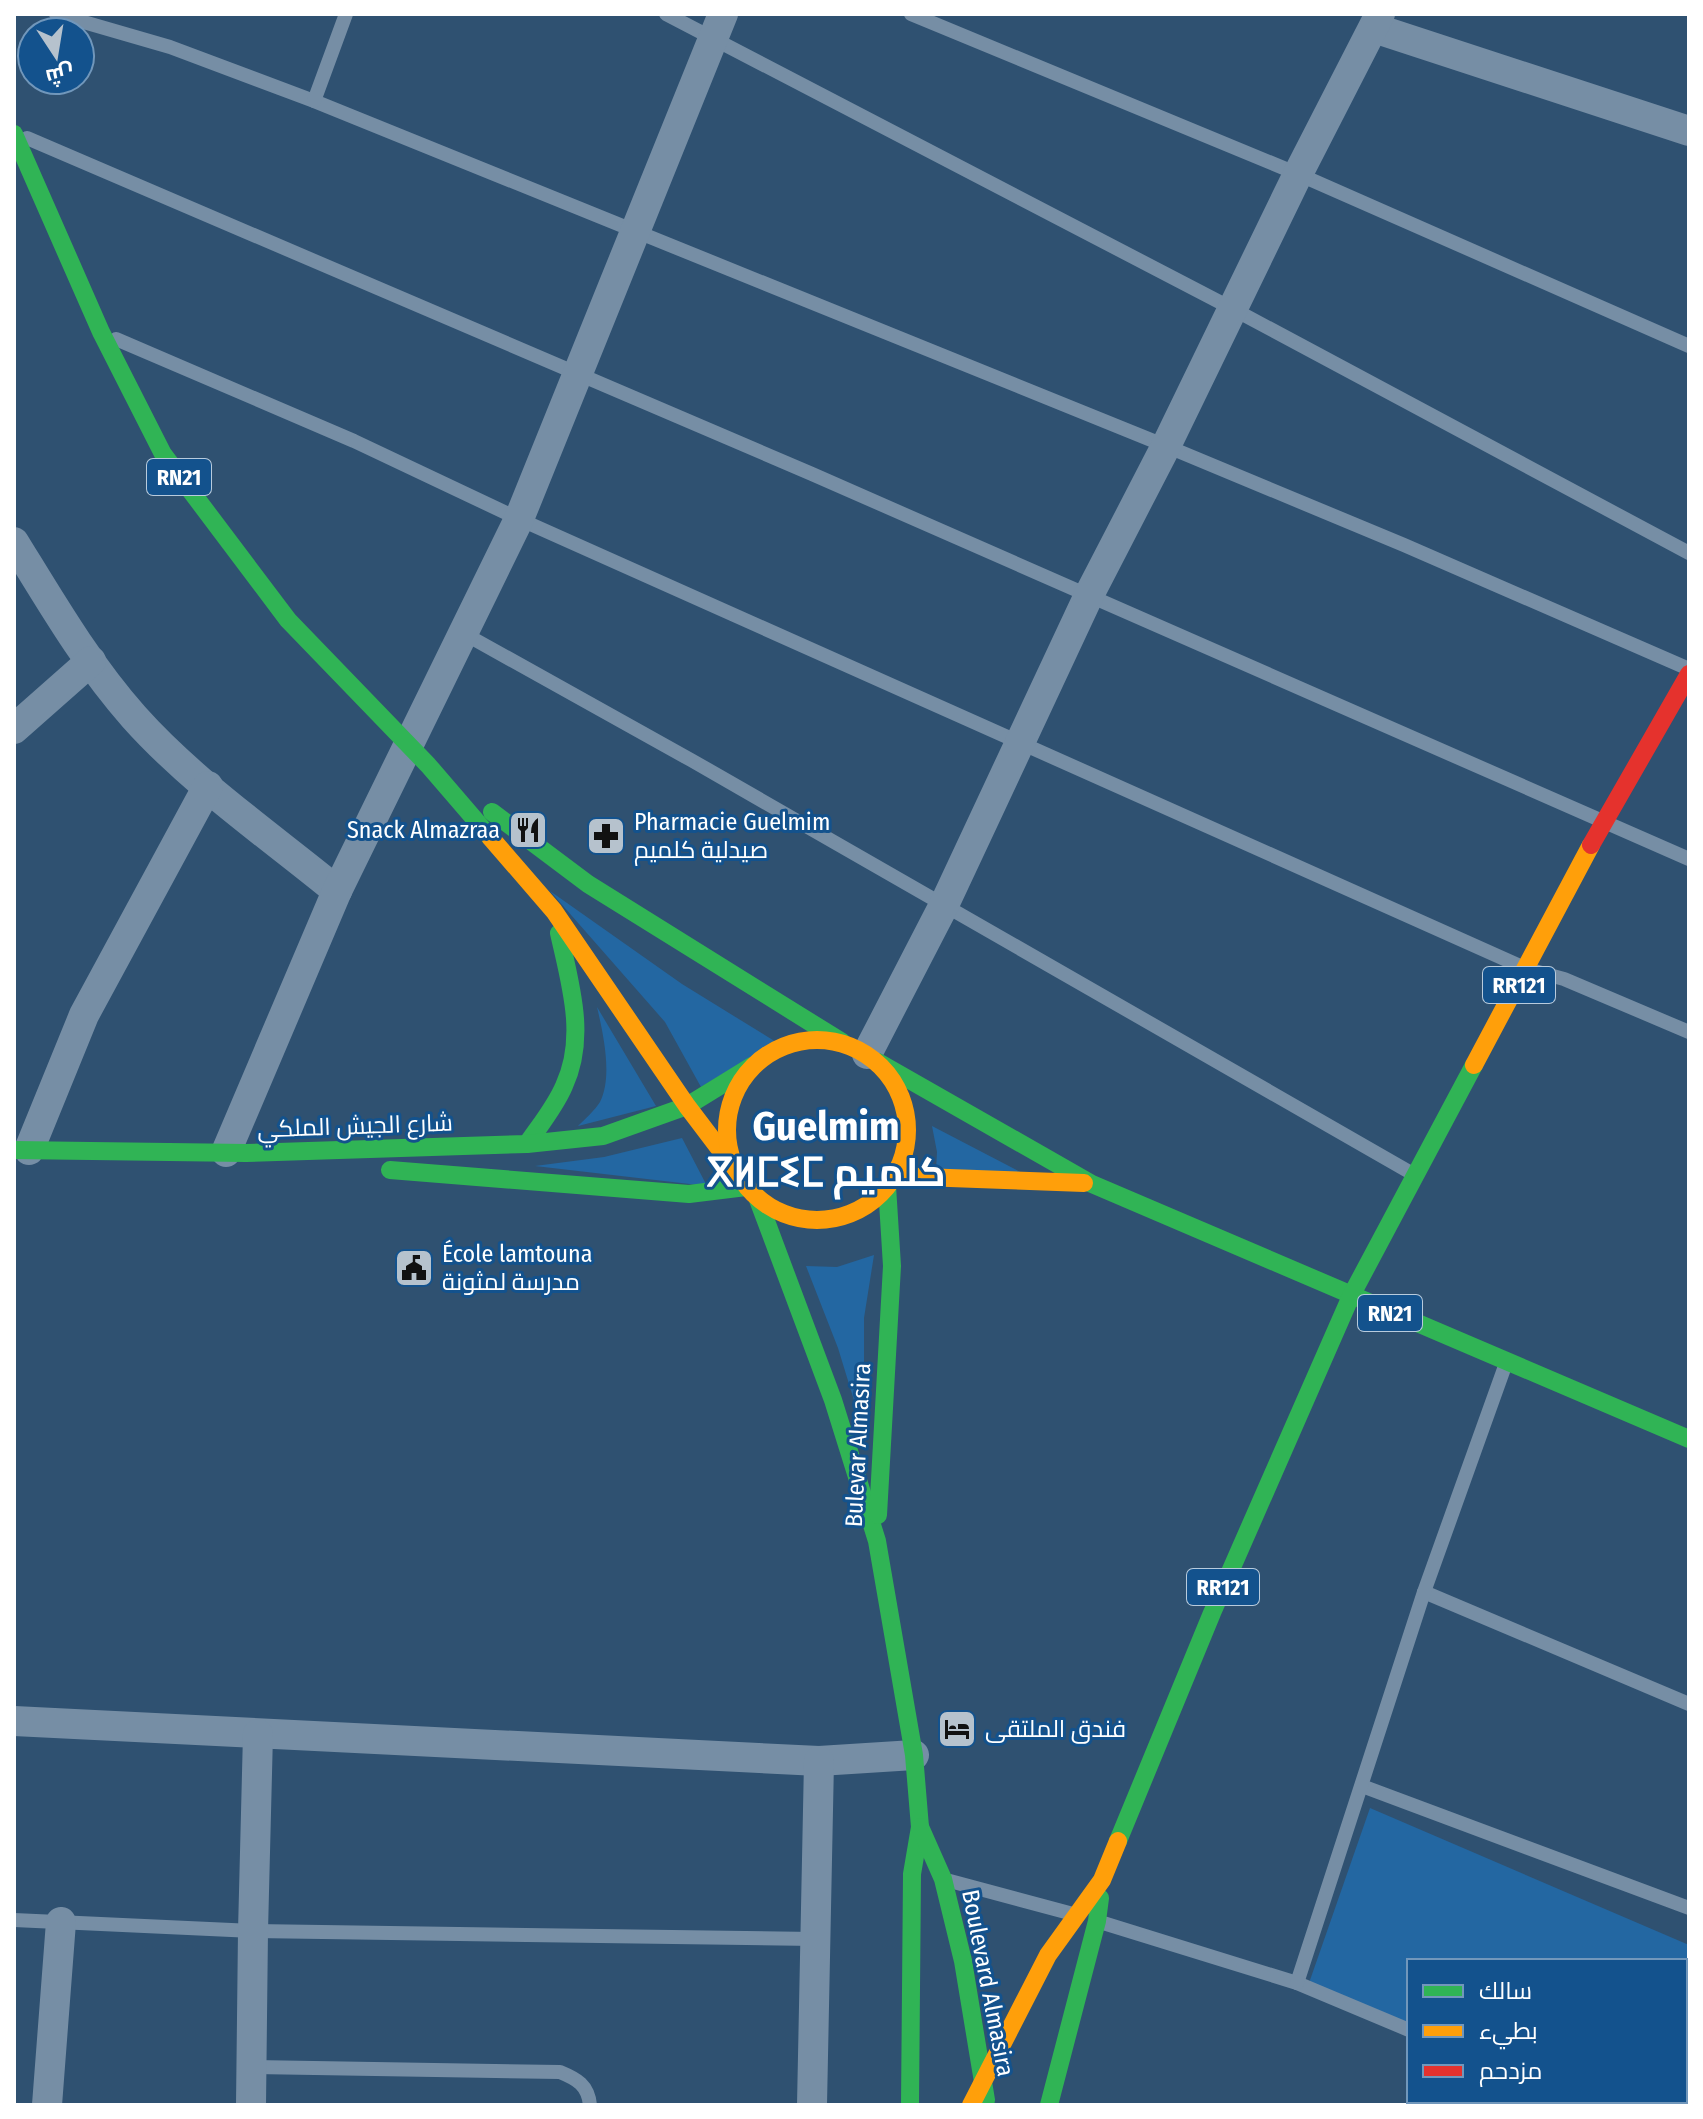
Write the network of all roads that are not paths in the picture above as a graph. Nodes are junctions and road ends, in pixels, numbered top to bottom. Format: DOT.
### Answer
graph roads {
  1 [pos="56,14"];
  2 [pos="346,14"];
  3 [pos="666,14"];
  4 [pos="911,14"];
  5 [pos="1377,21"];
  6 [pos="718,26"];
  7 [pos="314,101"];
  8 [pos="1689,131"];
  9 [pos="14,133"];
  10 [pos="1298,174"];
  11 [pos="637,231"];
  12 [pos="1233,309"];
  13 [pos="101,332"];
  14 [pos="1689,346"];
  15 [pos="578,373"];
  16 [pos="1166,446"];
  17 [pos="519,519"];
  18 [pos="14,542"];
  19 [pos="1689,553"];
  20 [pos="1089,595"];
  21 [pos="463,633"];
  22 [pos="91,661"];
  23 [pos="1689,672"];
  24 [pos="1682,697"];
  25 [pos="14,729"];
  26 [pos="1021,743"];
  27 [pos="418,755"];
  28 [pos="208,786"];
  29 [pos="1604,821"];
  30 [pos="1689,859"];
  31 [pos="337,891"];
  32 [pos="944,905"];
  33 [pos="554,911"];
  34 [pos="1527,969"];
  35 [pos="1689,1032"];
  36 [pos="863,1053"];
  37 [pos="752,1066"];
  38 [pos="687,1106"];
  39 [pos="527,1144"];
  40 [pos="22,1150"];
  41 [pos="236,1152"];
  42 [pos="734,1168"];
  43 [pos="1417,1176"];
  44 [pos="891,1181"];
  45 [pos="1092,1184"];
  46 [pos="751,1192"];
  47 [pos="1351,1296"];
  48 [pos="1506,1363"];
  49 [pos="1689,1439"];
  50 [pos="877,1541"];
  51 [pos="1424,1592"];
  52 [pos="1689,1704"];
  53 [pos="14,1721"];
  54 [pos="258,1734"];
  55 [pos="914,1755"];
  56 [pos="819,1761"];
  57 [pos="1362,1786"];
  58 [pos="920,1827"];
  59 [pos="912,1874"];
  60 [pos="943,1879"];
  61 [pos="1689,1908"];
  62 [pos="1088,1918"];
  63 [pos="14,1920"];
  64 [pos="61,1922"];
  65 [pos="253,1931"];
  66 [pos="815,1939"];
  67 [pos="1297,1983"];
  68 [pos="1407,2029"];
  69 [pos="252,2067"];
  70 [pos="982,2080"];
  71 [pos="47,2105"];
  72 [pos="251,2105"];
  73 [pos="590,2105"];
  74 [pos="812,2105"];
  75 [pos="910,2105"];
  76 [pos="971,2105"];
  77 [pos="987,2105"];
  78 [pos="1049,2105"];
  1 -- 7 [label="lane"];
  2 -- 7 [label="lane"];
  3 -- 6 [label="lane"];
  4 -- 10 [label="lane"];
  5 -- 8 [label="street"];
  5 -- 10 [label="street"];
  6 -- 11 [label="street"];
  6 -- 12 [label="lane"];
  7 -- 11 [label="lane"];
  9 -- 13 [label="main road, RN21"];
  9 -- 15 [label="lane"];
  10 -- 12 [label="street"];
  10 -- 14 [label="lane"];
  11 -- 15 [label="street"];
  11 -- 16 [label="lane"];
  12 -- 16 [label="street"];
  12 -- 19 [label="lane"];
  13 -- 17 [label="lane"];
  13 -- 27 [label="main road, RN21"];
  15 -- 17 [label="street"];
  15 -- 20 [label="lane"];
  16 -- 20 [label="street"];
  16 -- 23 [label="lane"];
  17 -- 21 [label="street"];
  17 -- 26 [label="lane"];
  18 -- 22 [label="street"];
  20 -- 26 [label="street"];
  20 -- 29 [label="lane"];
  21 -- 27 [label="street"];
  21 -- 32 [label="lane"];
  22 -- 25 [label="street"];
  22 -- 28 [label="street"];
  23 -- 24 [label="main road, RR121"];
  24 -- 29 [label="main road, RR121"];
  26 -- 32 [label="street"];
  26 -- 34 [label="lane"];
  27 -- 31 [label="street"];
  27 -- 33 [label="main road, RN21"];
  27 -- 36 [label="main road, RN21"];
  28 -- 31 [label="street"];
  28 -- 40 [label="street"];
  29 -- 30 [label="lane"];
  29 -- 34 [label="main road, RR121"];
  31 -- 41 [label="street"];
  32 -- 36 [label="street"];
  32 -- 43 [label="lane"];
  33 -- 38 [label="main road, RN21"];
  33 -- 39 [label="main road"];
  34 -- 35 [label="lane"];
  34 -- 43 [label="main road, RR121"];
  36 -- 37 [label="main road, RN21"];
  36 -- 44 [label="main road, RN21"];
  36 -- 45 [label="main road, RN21"];
  37 -- 38 [label="main road, شارع الجيش الملكي"];
  37 -- 42 [label="main road, RN21"];
  38 -- 39 [label="main road, شارع الجيش الملكي"];
  38 -- 42 [label="main road, RN21"];
  39 -- 41 [label="main road, شارع الجيش الملكي"];
  40 -- 41 [label="main road"];
  41 -- 46 [label="main road, شارع الجيش الملكي"];
  42 -- 46 [label="main road, RN21"];
  43 -- 47 [label="main road, RR121"];
  44 -- 45 [label="main road, RN21"];
  44 -- 46 [label="main road, RN21"];
  44 -- 50 [label="main road, Bulevar Almasira"];
  45 -- 47 [label="main road, RN21"];
  46 -- 50 [label="main road, Bulevar Almasira"];
  47 -- 48 [label="main road, RN21"];
  47 -- 62 [label="main road, RR121"];
  48 -- 49 [label="main road, RN21"];
  48 -- 51 [label="lane"];
  50 -- 55 [label="main road, Boulevard Almasira"];
  51 -- 52 [label="lane"];
  51 -- 57 [label="lane"];
  53 -- 54 [label="street"];
  54 -- 56 [label="street"];
  54 -- 65 [label="street"];
  55 -- 56 [label="street"];
  55 -- 58 [label="main road, Boulevard Almasira"];
  56 -- 66 [label="street"];
  57 -- 61 [label="lane"];
  57 -- 67 [label="lane"];
  58 -- 59 [label="main road, Boulevard Almasira"];
  58 -- 60 [label="main road, Boulevard Almasira"];
  59 -- 60 [label="lane"];
  59 -- 75 [label="main road, Boulevard Almasira"];
  60 -- 62 [label="lane"];
  60 -- 70 [label="main road, Boulevard Almasira"];
  62 -- 67 [label="lane"];
  62 -- 70 [label="main road"];
  62 -- 78 [label="main road, RR121"];
  63 -- 64 [label="lane"];
  64 -- 65 [label="lane"];
  64 -- 71 [label="street"];
  65 -- 66 [label="lane"];
  65 -- 69 [label="street"];
  66 -- 74 [label="street"];
  67 -- 68 [label="lane"];
  69 -- 72 [label="street"];
  69 -- 73 [label="lane"];
  70 -- 76 [label="main road"];
  70 -- 77 [label="main road, Boulevard Almasira"];
}
